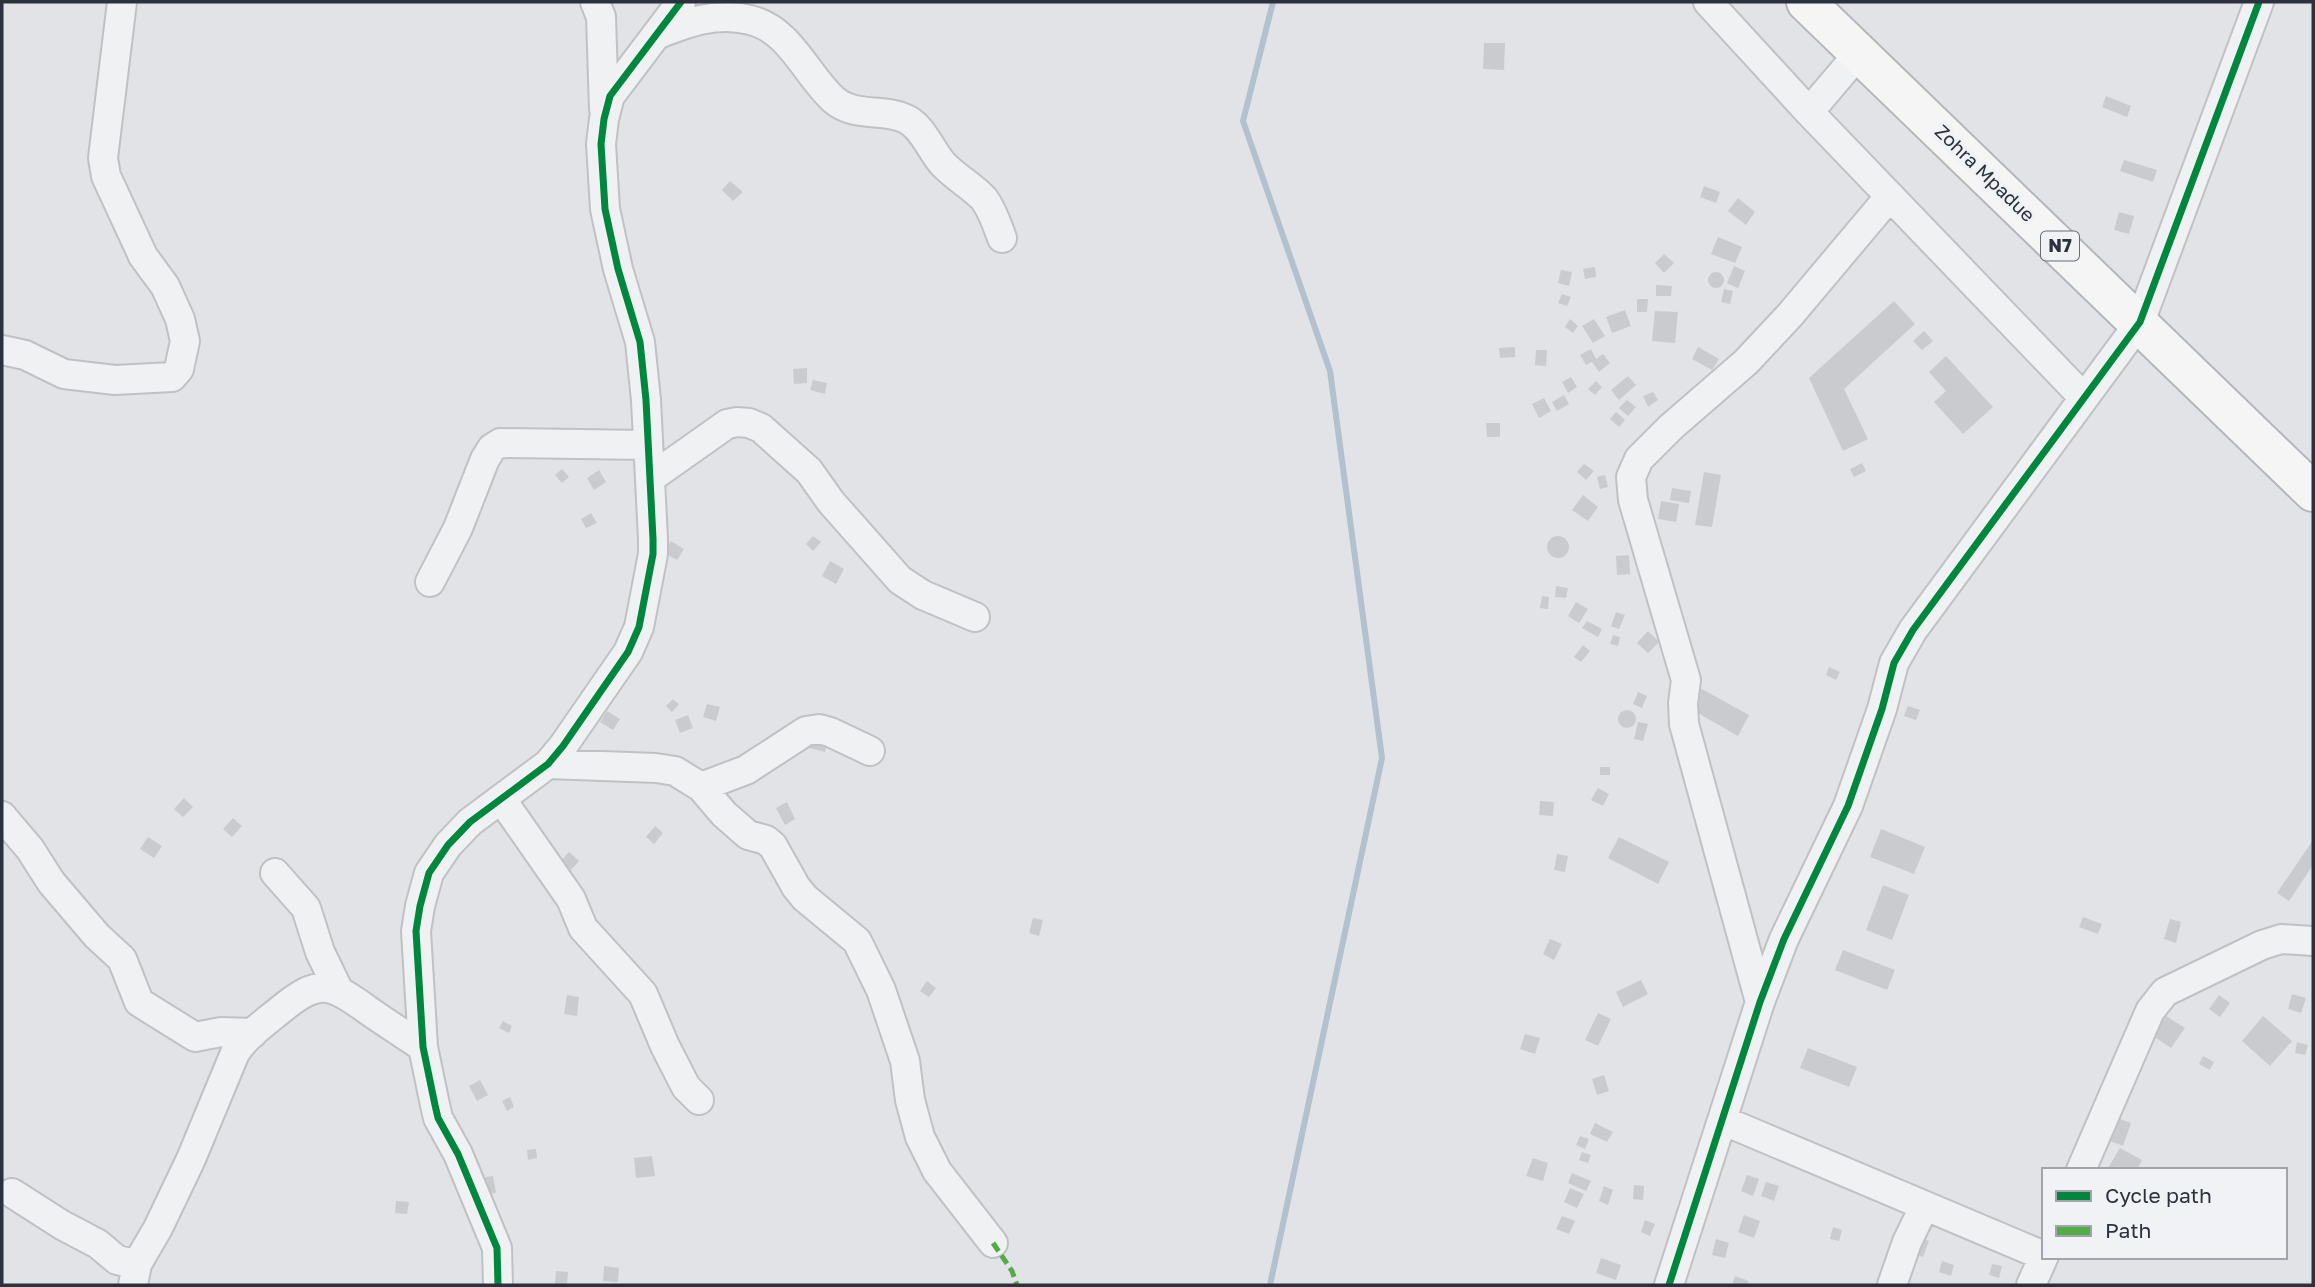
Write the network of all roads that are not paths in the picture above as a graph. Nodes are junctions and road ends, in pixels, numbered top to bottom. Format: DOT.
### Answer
graph roads {
  1 [pos="122,2"];
  2 [pos="595,2"];
  3 [pos="681,2"];
  4 [pos="1708,2"];
  5 [pos="1806,2"];
  6 [pos="2259,2"];
  7 [pos="654,36"];
  8 [pos="1859,53"];
  9 [pos="1809,112"];
  10 [pos="604,119"];
  11 [pos="1890,196"];
  12 [pos="1002,238"];
  13 [pos="2140,322"];
  14 [pos="2,350"];
  15 [pos="2084,398"];
  16 [pos="648,445"];
  17 [pos="652,477"];
  18 [pos="2313,492"];
  19 [pos="430,582"];
  20 [pos="975,617"];
  21 [pos="870,751"];
  22 [pos="548,764"];
  23 [pos="701,787"];
  24 [pos="502,800"];
  25 [pos="7,829"];
  26 [pos="275,873"];
  27 [pos="2313,941"];
  28 [pos="338,989"];
  29 [pos="1760,1002"];
  30 [pos="253,1033"];
  31 [pos="424,1047"];
  32 [pos="699,1100"];
  33 [pos="1721,1120"];
  34 [pos="2082,1168"];
  35 [pos="12,1193"];
  36 [pos="1924,1207"];
  37 [pos="992,1243"];
  38 [pos="2042,1255"];
  39 [pos="2043,1259"];
  40 [pos="135,1275"];
  41 [pos="498,1285"];
  42 [pos="1669,1285"];
  43 [pos="1892,1285"];
  44 [pos="2031,1285"];
  1 -- 14 [label="street"];
  2 -- 10 [label="street"];
  3 -- 7 [label="street"];
  4 -- 9 [label="street"];
  5 -- 8 [label="highway, Zohra Mpadue / N7"];
  6 -- 13 [label="street"];
  7 -- 10 [label="street"];
  7 -- 12 [label="street"];
  8 -- 9 [label="street"];
  8 -- 13 [label="highway, Zohra Mpadue / N7"];
  9 -- 11 [label="street"];
  10 -- 16 [label="street"];
  11 -- 15 [label="street"];
  11 -- 29 [label="street"];
  13 -- 15 [label="street"];
  13 -- 18 [label="highway, Zohra Mpadue / N7"];
  15 -- 29 [label="street"];
  16 -- 17 [label="street"];
  16 -- 19 [label="street"];
  17 -- 20 [label="street"];
  17 -- 22 [label="street"];
  21 -- 23 [label="street"];
  22 -- 23 [label="street"];
  22 -- 24 [label="street"];
  23 -- 37 [label="street"];
  24 -- 31 [label="street"];
  24 -- 32 [label="street"];
  25 -- 30 [label="street"];
  26 -- 28 [label="street"];
  27 -- 34 [label="street"];
  28 -- 30 [label="street"];
  28 -- 31 [label="street"];
  29 -- 33 [label="street"];
  30 -- 40 [label="street"];
  31 -- 41 [label="street"];
  33 -- 36 [label="street"];
  33 -- 42 [label="street"];
  35 -- 40 [label="street"];
  36 -- 38 [label="street"];
  36 -- 43 [label="street"];
  39 -- 44 [label="street"];
}
